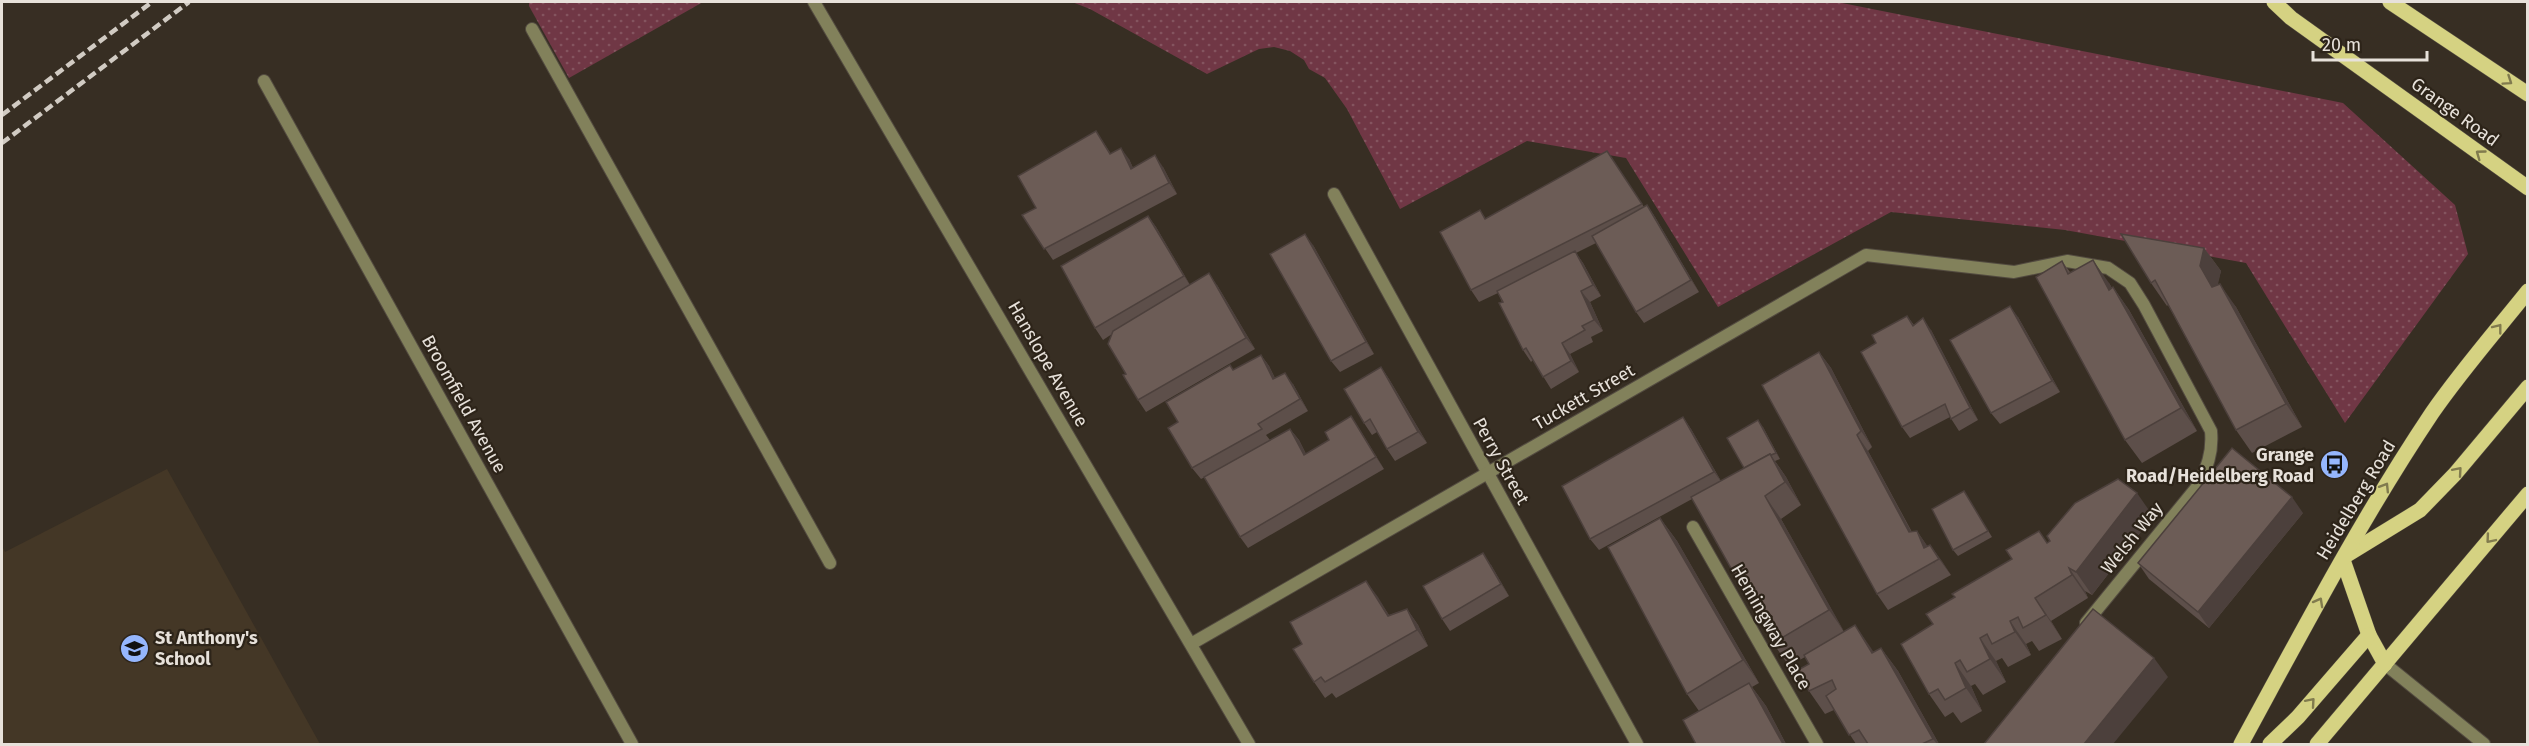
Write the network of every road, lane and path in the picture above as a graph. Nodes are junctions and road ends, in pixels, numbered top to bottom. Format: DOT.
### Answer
graph roads {
  1 [pos="814,2"];
  2 [pos="2274,2"];
  3 [pos="2390,2"];
  4 [pos="532,29"];
  5 [pos="264,81"];
  6 [pos="2528,94"];
  7 [pos="2528,188"];
  8 [pos="1334,194"];
  9 [pos="2014,272"];
  10 [pos="2528,291"];
  11 [pos="2528,387"];
  12 [pos="1488,473"];
  13 [pos="2528,494"];
  14 [pos="1694,527"];
  15 [pos="2344,558"];
  16 [pos="830,564"];
  17 [pos="2077,634"];
  18 [pos="2369,635"];
  19 [pos="1191,644"];
  20 [pos="2385,664"];
  21 [pos="632,744"];
  22 [pos="1249,744"];
  23 [pos="1637,744"];
  24 [pos="1817,744"];
  25 [pos="2241,744"];
  26 [pos="2270,744"];
  27 [pos="2317,744"];
  28 [pos="2484,744"];
  1 -- 19 [label="street, Hanslope Avenue"];
  7 -- 2 [label="main road, Grange Road, one-way"];
  3 -- 6 [label="main road, one-way"];
  4 -- 16 [label="street"];
  5 -- 21 [label="street, Broomfield Avenue"];
  8 -- 12 [label="street, Perry Street"];
  9 -- 12 [label="street, Tuckett Street"];
  9 -- 17 [label="street, Welsh Way"];
  15 -- 10 [label="main road, Heidelberg Road, one-way"];
  15 -- 11 [label="main road, one-way"];
  12 -- 19 [label="street, Tuckett Street"];
  12 -- 23 [label="street, Perry Street"];
  13 -- 20 [label="main road, one-way"];
  14 -- 24 [label="street, Hemingway Place"];
  15 -- 18 [label="main road"];
  25 -- 15 [label="main road, Heidelberg Road, one-way"];
  18 -- 20 [label="main road"];
  26 -- 18 [label="main road, one-way"];
  19 -- 22 [label="street, Hanslope Avenue"];
  20 -- 27 [label="main road"];
  20 -- 28 [label="street"];
}
